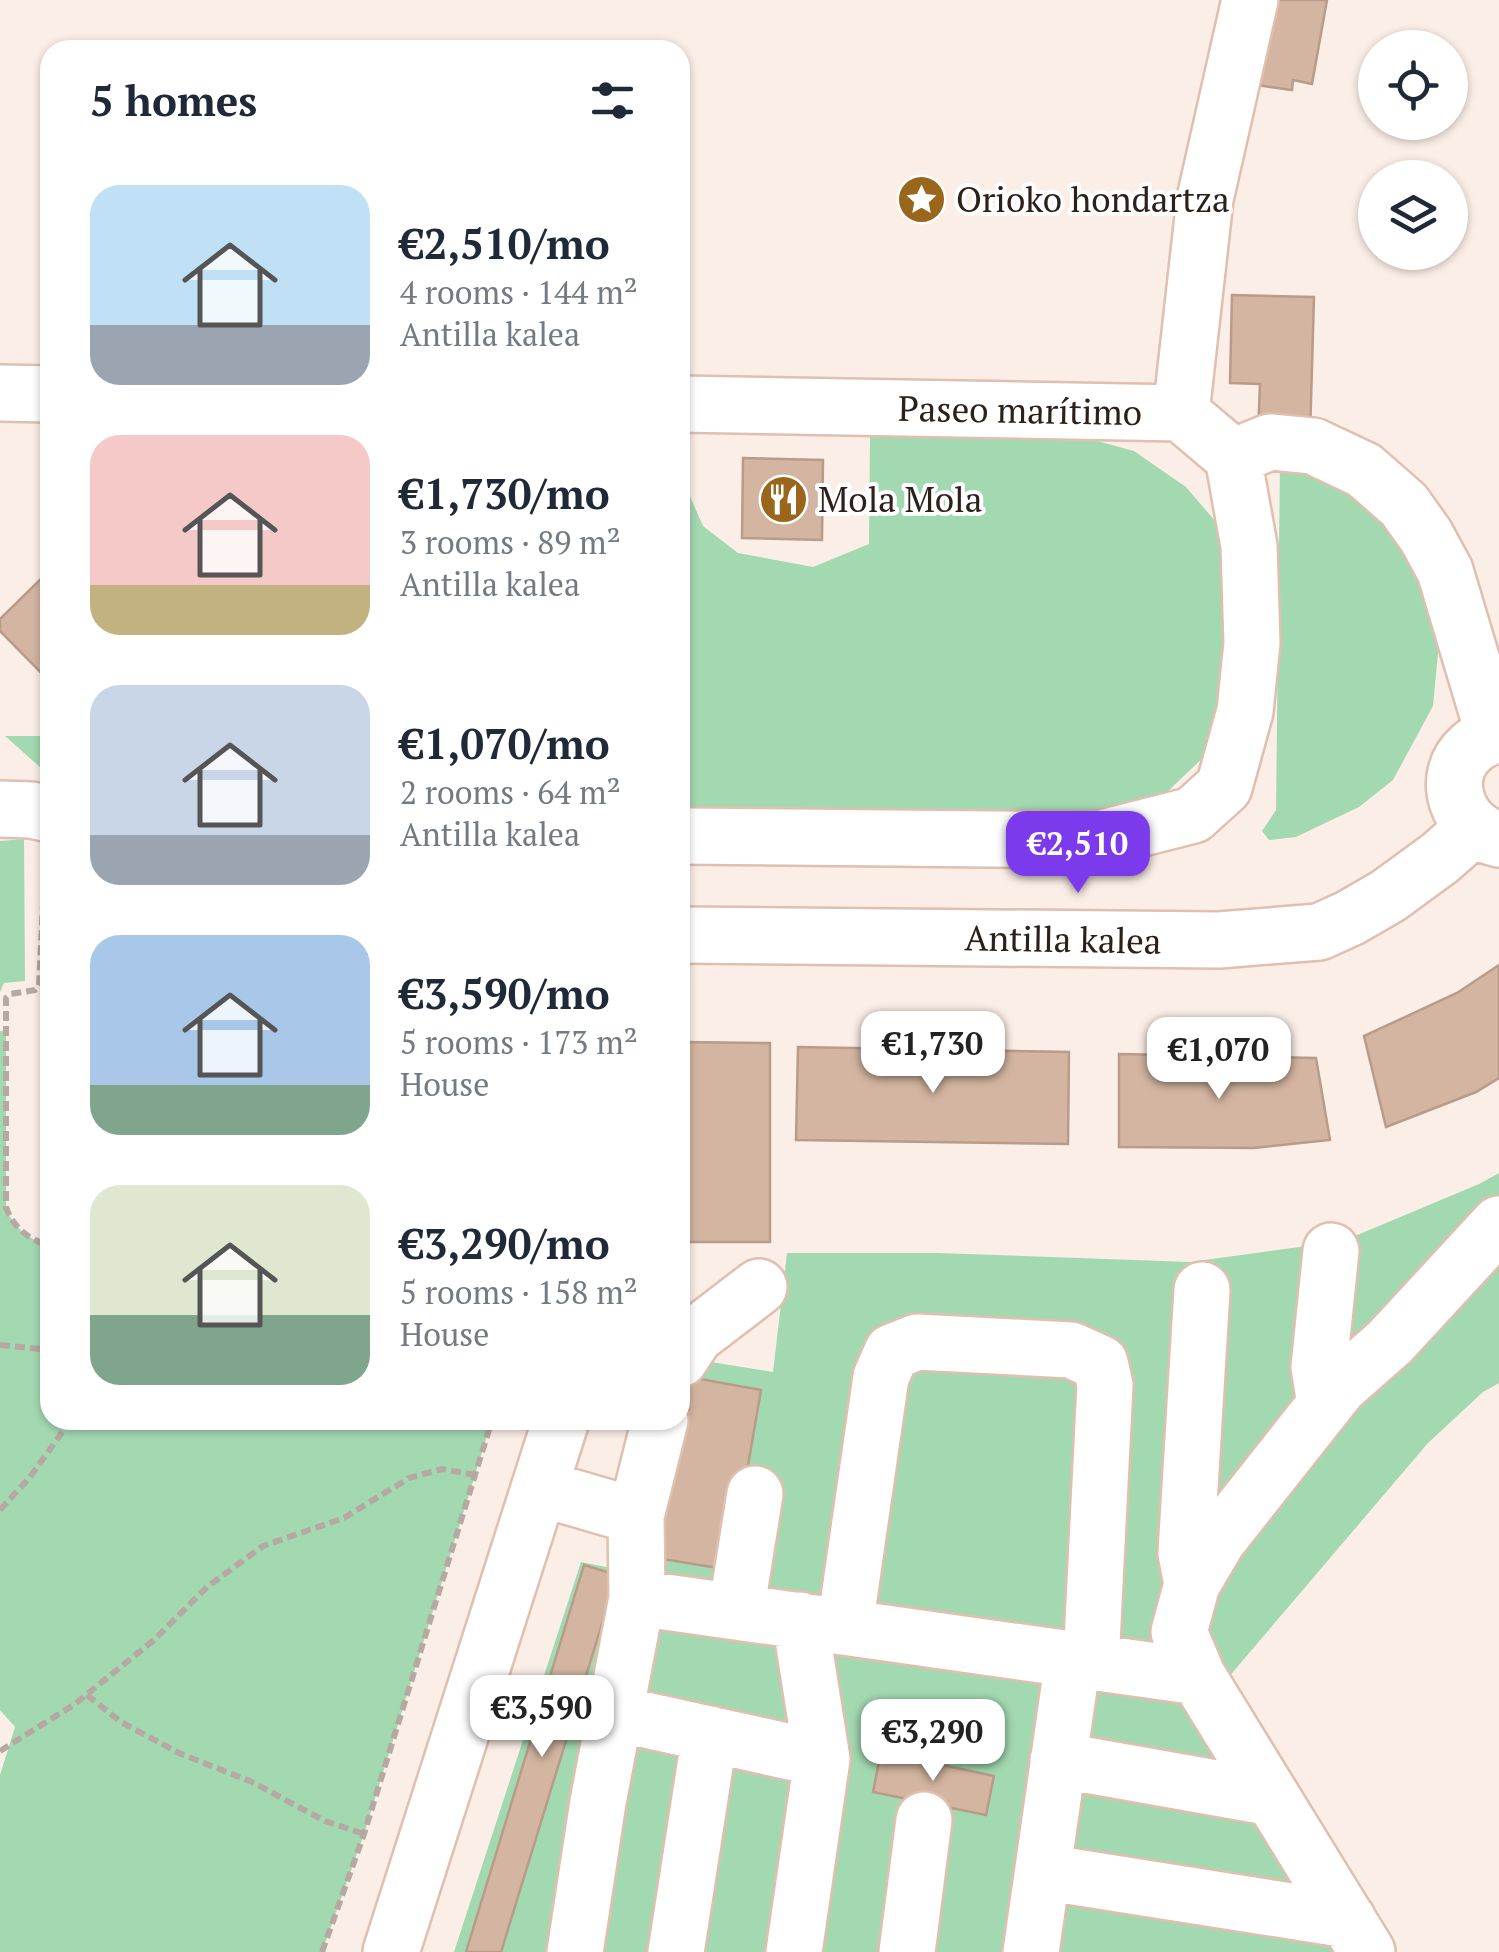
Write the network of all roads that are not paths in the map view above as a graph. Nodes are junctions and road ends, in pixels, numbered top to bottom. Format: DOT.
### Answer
graph roads {
  1 [pos="1250,0"];
  2 [pos="0,394"];
  3 [pos="40,394"];
  4 [pos="690,404"];
  5 [pos="1181,413"];
  6 [pos="1233,457"];
  7 [pos="1496,734"];
  8 [pos="0,809"];
  9 [pos="40,812"];
  10 [pos="1486,834"];
  11 [pos="690,836"];
  12 [pos="690,935"];
  13 [pos="1499,1224"];
  14 [pos="1331,1251"];
  15 [pos="759,1286"];
  16 [pos="1202,1290"];
  17 [pos="690,1343"];
  18 [pos="1325,1405"];
  19 [pos="558,1430"];
  20 [pos="658,1430"];
  21 [pos="540,1488"];
  22 [pos="755,1494"];
  23 [pos="636,1516"];
  24 [pos="637,1598"];
  25 [pos="736,1612"];
  26 [pos="823,1623"];
  27 [pos="1179,1641"];
  28 [pos="1082,1661"];
  29 [pos="614,1713"];
  30 [pos="710,1734"];
  31 [pos="822,1759"];
  32 [pos="1058,1760"];
  33 [pos="1272,1798"];
  34 [pos="924,1820"];
  35 [pos="1042,1872"];
  36 [pos="1358,1936"];
  37 [pos="391,1952"];
  38 [pos="575,1952"];
  39 [pos="676,1952"];
  40 [pos="794,1952"];
  41 [pos="907,1952"];
  42 [pos="1031,1952"];
  1 -- 5 [label="street, Paseo marítimo"];
  2 -- 3 [label="street"];
  4 -- 5 [label="street, Paseo marítimo"];
  5 -- 6 [label="street"];
  6 -- 7 [label="street"];
  6 -- 11 [label="street"];
  7 -- 10 [label="street"];
  8 -- 9 [label="street"];
  10 -- 12 [label="street, Antilla kalea"];
  13 -- 18 [label="street"];
  14 -- 18 [label="street"];
  15 -- 17 [label="street"];
  16 -- 27 [label="street"];
  18 -- 27 [label="street"];
  19 -- 21 [label="street"];
  20 -- 23 [label="street"];
  21 -- 23 [label="street"];
  21 -- 37 [label="street"];
  22 -- 25 [label="street"];
  23 -- 24 [label="street"];
  24 -- 25 [label="street"];
  24 -- 29 [label="street"];
  25 -- 26 [label="street"];
  26 -- 28 [label="street"];
  26 -- 28 [label="street"];
  26 -- 31 [label="street"];
  27 -- 28 [label="street"];
  27 -- 33 [label="street"];
  28 -- 32 [label="street"];
  29 -- 30 [label="street"];
  29 -- 38 [label="street"];
  30 -- 31 [label="street"];
  30 -- 39 [label="street"];
  31 -- 40 [label="street"];
  32 -- 33 [label="street"];
  32 -- 35 [label="street"];
  33 -- 36 [label="street"];
  34 -- 41 [label="street"];
  35 -- 36 [label="street"];
  35 -- 42 [label="street"];
}
